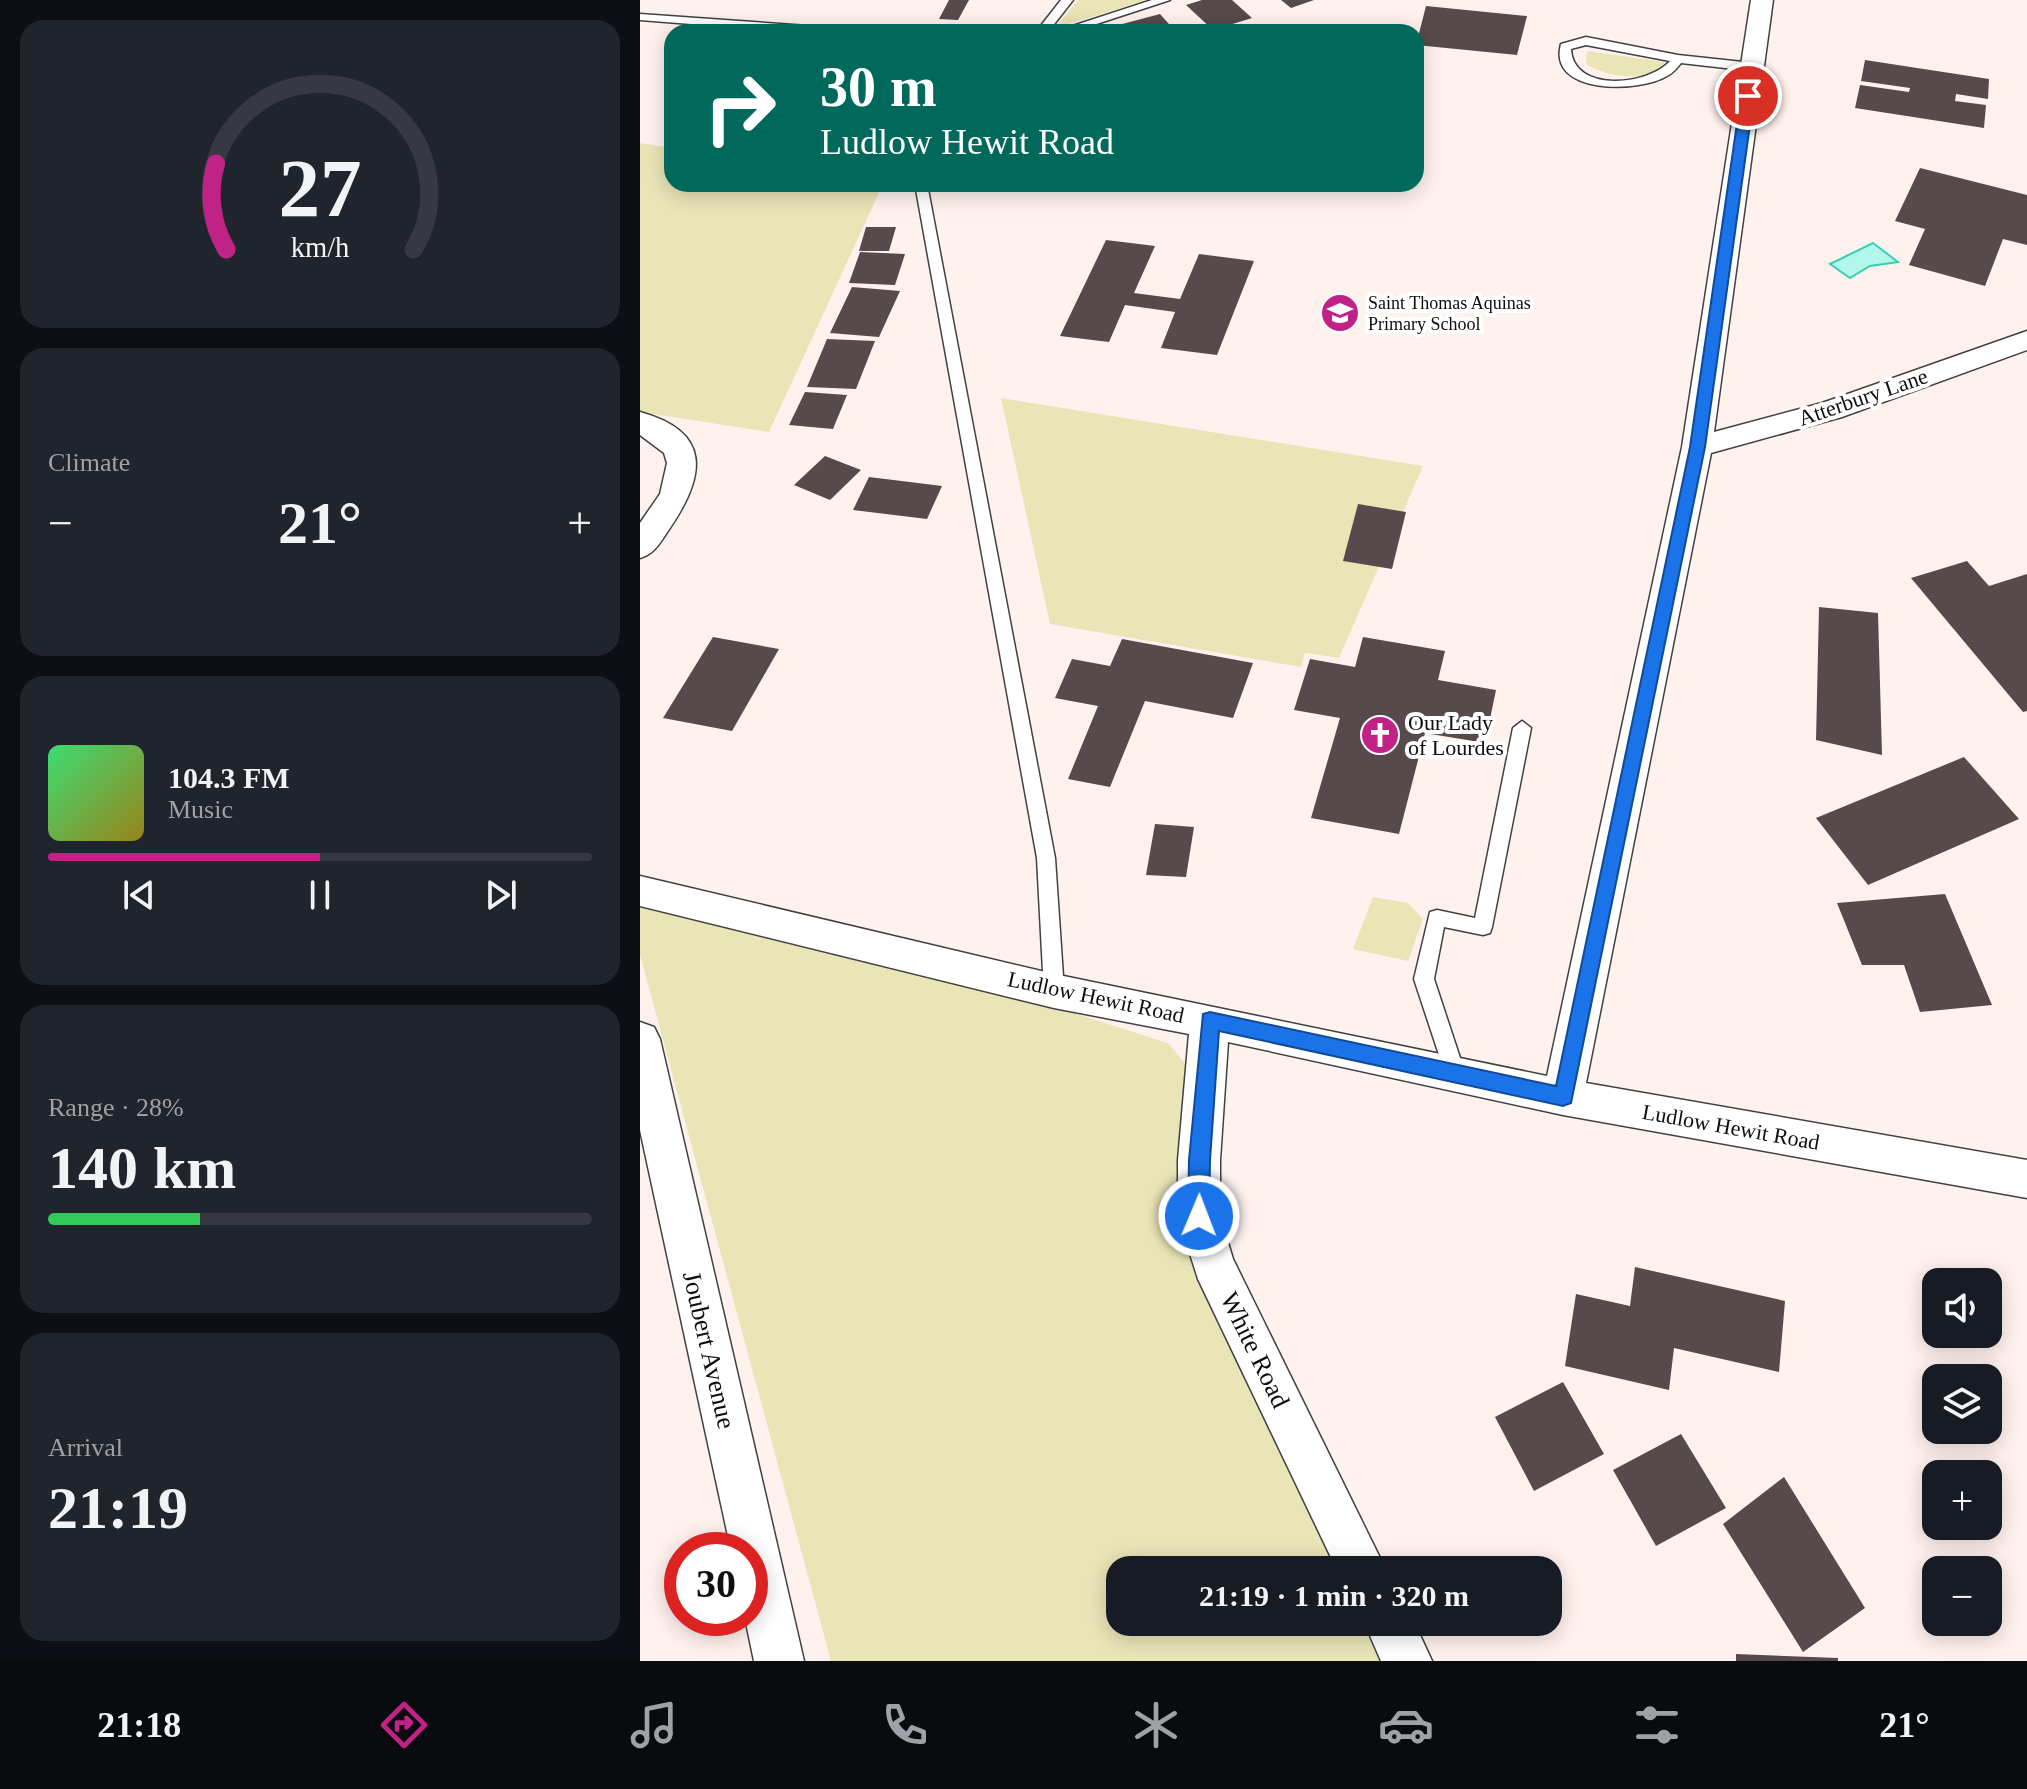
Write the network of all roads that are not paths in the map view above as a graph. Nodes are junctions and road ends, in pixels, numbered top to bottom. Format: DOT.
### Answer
graph roads {
  1 [pos="1067,0"];
  2 [pos="1164,0"];
  3 [pos="1762,0"];
  4 [pos="640,17"];
  5 [pos="732,24"];
  6 [pos="1048,24"];
  7 [pos="1086,24"];
  8 [pos="1678,59"];
  9 [pos="1752,67"];
  10 [pos="922,192"];
  11 [pos="2027,340"];
  12 [pos="640,422"];
  13 [pos="1697,447"];
  14 [pos="640,547"];
  15 [pos="1522,728"];
  16 [pos="640,891"];
  17 [pos="1054,991"];
  18 [pos="1210,1021"];
  19 [pos="640,1039"];
  20 [pos="1455,1073"];
  21 [pos="1563,1097"];
  22 [pos="2027,1179"];
  23 [pos="1355,1556"];
  24 [pos="1395,1636"];
  25 [pos="779,1661"];
  26 [pos="1407,1661"];
  1 -- 6 [label="lane"];
  2 -- 7 [label="lane"];
  3 -- 9 [label="street"];
  4 -- 5 [label="lane"];
  8 -- 8 [label="lane"];
  8 -- 9 [label="lane"];
  9 -- 13 [label="street"];
  10 -- 17 [label="lane"];
  11 -- 13 [label="street, Atterbury Lane"];
  12 -- 14 [label="street"];
  13 -- 21 [label="street"];
  15 -- 20 [label="lane"];
  16 -- 17 [label="street, Ludlow Hewit Road"];
  17 -- 18 [label="street, Ludlow Hewit Road"];
  18 -- 20 [label="street, Ludlow Hewit Road"];
  18 -- 23 [label="street, White Road"];
  19 -- 25 [label="street, Joubert Avenue"];
  20 -- 21 [label="street, Ludlow Hewit Road"];
  21 -- 22 [label="street, Ludlow Hewit Road"];
  24 -- 26 [label="street"];
}
